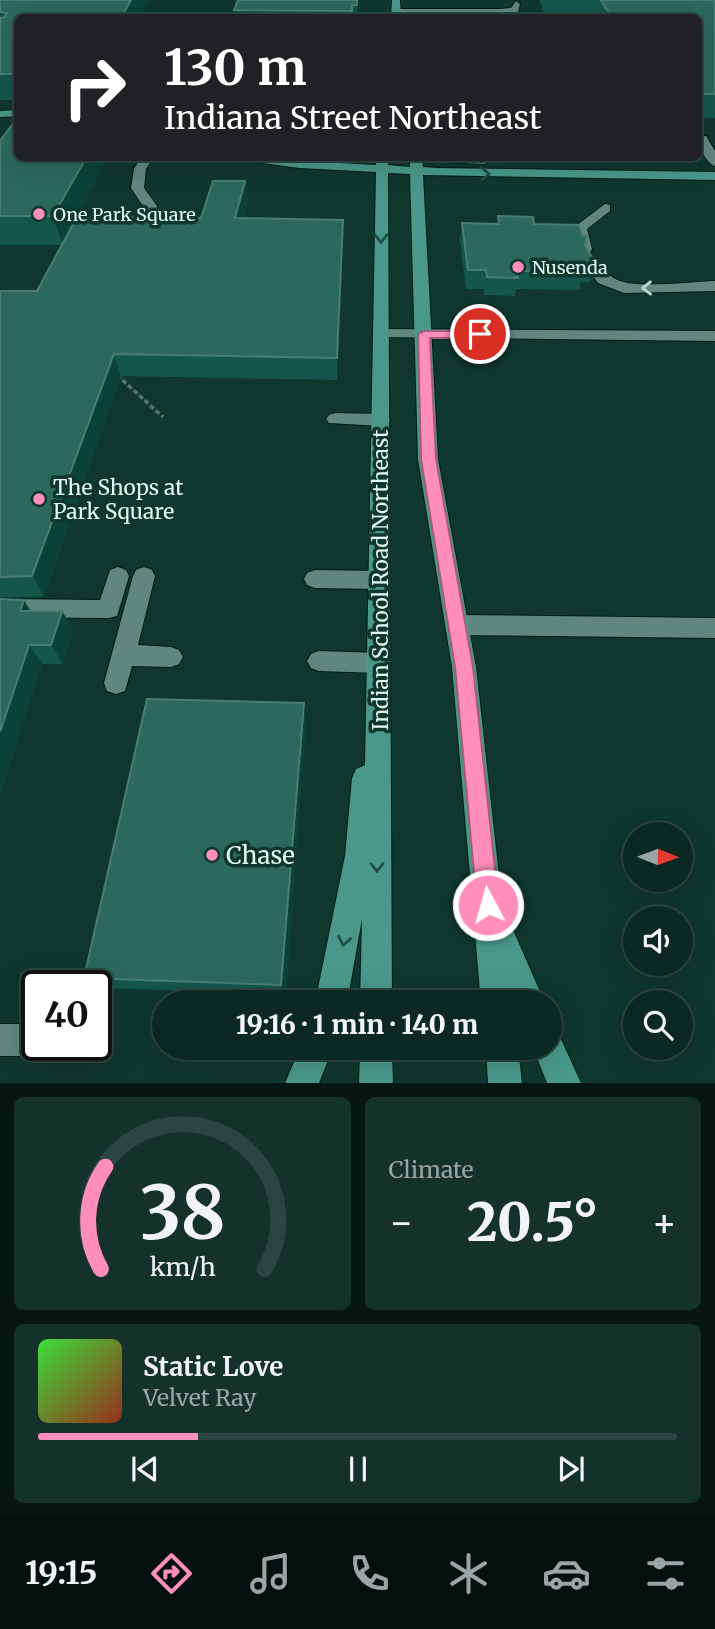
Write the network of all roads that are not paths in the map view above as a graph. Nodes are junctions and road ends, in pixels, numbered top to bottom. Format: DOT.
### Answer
graph roads {
  1 [pos="516,4"];
  2 [pos="431,14"];
  3 [pos="702,139"];
  4 [pos="145,161"];
  5 [pos="277,161"];
  6 [pos="531,161"];
  7 [pos="705,162"];
  8 [pos="382,164"];
  9 [pos="416,164"];
  10 [pos="715,176"];
  11 [pos="605,208"];
  12 [pos="149,238"];
  13 [pos="715,286"];
  14 [pos="381,334"];
  15 [pos="424,334"];
  16 [pos="715,336"];
  17 [pos="335,419"];
  18 [pos="381,420"];
  19 [pos="118,576"];
  20 [pos="144,576"];
  21 [pos="315,579"];
  22 [pos="380,580"];
  23 [pos="0,608"];
  24 [pos="457,625"];
  25 [pos="715,628"];
  26 [pos="124,655"];
  27 [pos="171,657"];
  28 [pos="318,661"];
  29 [pos="379,671"];
  30 [pos="116,683"];
  31 [pos="488,905"];
  32 [pos="333,990"];
  33 [pos="376,990"];
  34 [pos="496,990"];
  35 [pos="524,990"];
  36 [pos="312,1060"];
  37 [pos="376,1060"];
  38 [pos="503,1060"];
  39 [pos="554,1060"];
  40 [pos="302,1083"];
  41 [pos="376,1083"];
  42 [pos="505,1083"];
  43 [pos="564,1083"];
  1 -- 2 [label="street"];
  3 -- 7 [label="street"];
  4 -- 12 [label="street"];
  5 -- 8 [label="street"];
  6 -- 7 [label="street"];
  8 -- 9 [label="street"];
  8 -- 14 [label="street, Indian School Road Northeast, one-way"];
  9 -- 10 [label="street, one-way"];
  9 -- 15 [label="street"];
  13 -- 11 [label="street, one-way"];
  14 -- 15 [label="street"];
  14 -- 18 [label="street, Indian School Road Northeast"];
  15 -- 16 [label="street"];
  15 -- 24 [label="street"];
  17 -- 18 [label="street"];
  18 -- 22 [label="street, Indian School Road Northeast"];
  19 -- 23 [label="street"];
  20 -- 26 [label="street"];
  21 -- 22 [label="street"];
  22 -- 29 [label="street, Indian School Road Northeast"];
  24 -- 25 [label="street"];
  24 -- 31 [label="street"];
  26 -- 27 [label="street"];
  26 -- 30 [label="street"];
  28 -- 29 [label="street"];
  29 -- 32 [label="street, one-way"];
  29 -- 33 [label="street, Indian School Road Northeast, one-way"];
  31 -- 34 [label="street"];
  31 -- 35 [label="street"];
  36 -- 40 [label="street"];
  37 -- 41 [label="street"];
  38 -- 42 [label="street"];
  39 -- 43 [label="street"];
}
